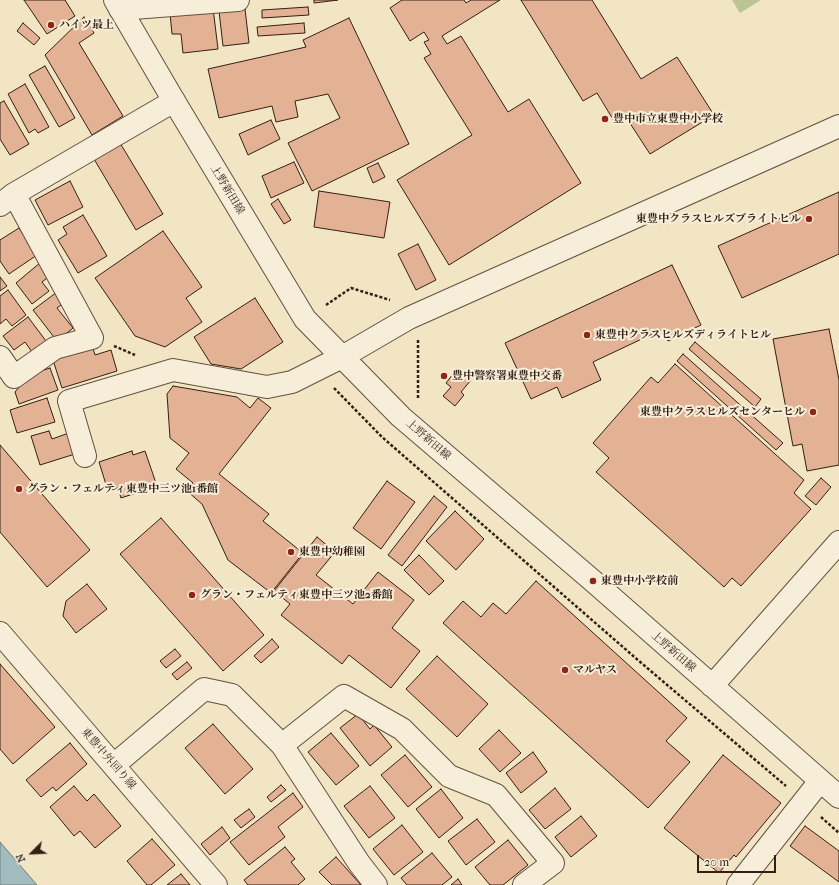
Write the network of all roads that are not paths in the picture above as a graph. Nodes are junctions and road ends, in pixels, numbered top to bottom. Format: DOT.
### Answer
graph roads {
  1 [pos="238,0"];
  2 [pos="118,5"];
  3 [pos="174,101"];
  4 [pos="839,126"];
  5 [pos="7,199"];
  6 [pos="0,357"];
  7 [pos="342,357"];
  8 [pos="85,456"];
  9 [pos="839,542"];
  10 [pos="0,633"];
  11 [pos="712,686"];
  12 [pos="282,745"];
  13 [pos="114,765"];
  14 [pos="820,780"];
  15 [pos="839,797"];
  16 [pos="216,885"];
  17 [pos="376,885"];
  18 [pos="524,885"];
  19 [pos="738,885"];
  1 -- 2 [label="street"];
  2 -- 3 [label="street, 上野新田線"];
  3 -- 5 [label="street"];
  3 -- 7 [label="street, 上野新田線"];
  4 -- 7 [label="street"];
  5 -- 6 [label="street"];
  7 -- 8 [label="street"];
  7 -- 11 [label="street, 上野新田線"];
  9 -- 11 [label="street"];
  10 -- 13 [label="street, 東豊中外回り線"];
  11 -- 14 [label="street, 上野新田線"];
  12 -- 13 [label="street"];
  12 -- 17 [label="street"];
  12 -- 18 [label="street"];
  13 -- 16 [label="street, 東豊中外回り線"];
  14 -- 15 [label="street, 上野新田線"];
  14 -- 19 [label="street"];
}
